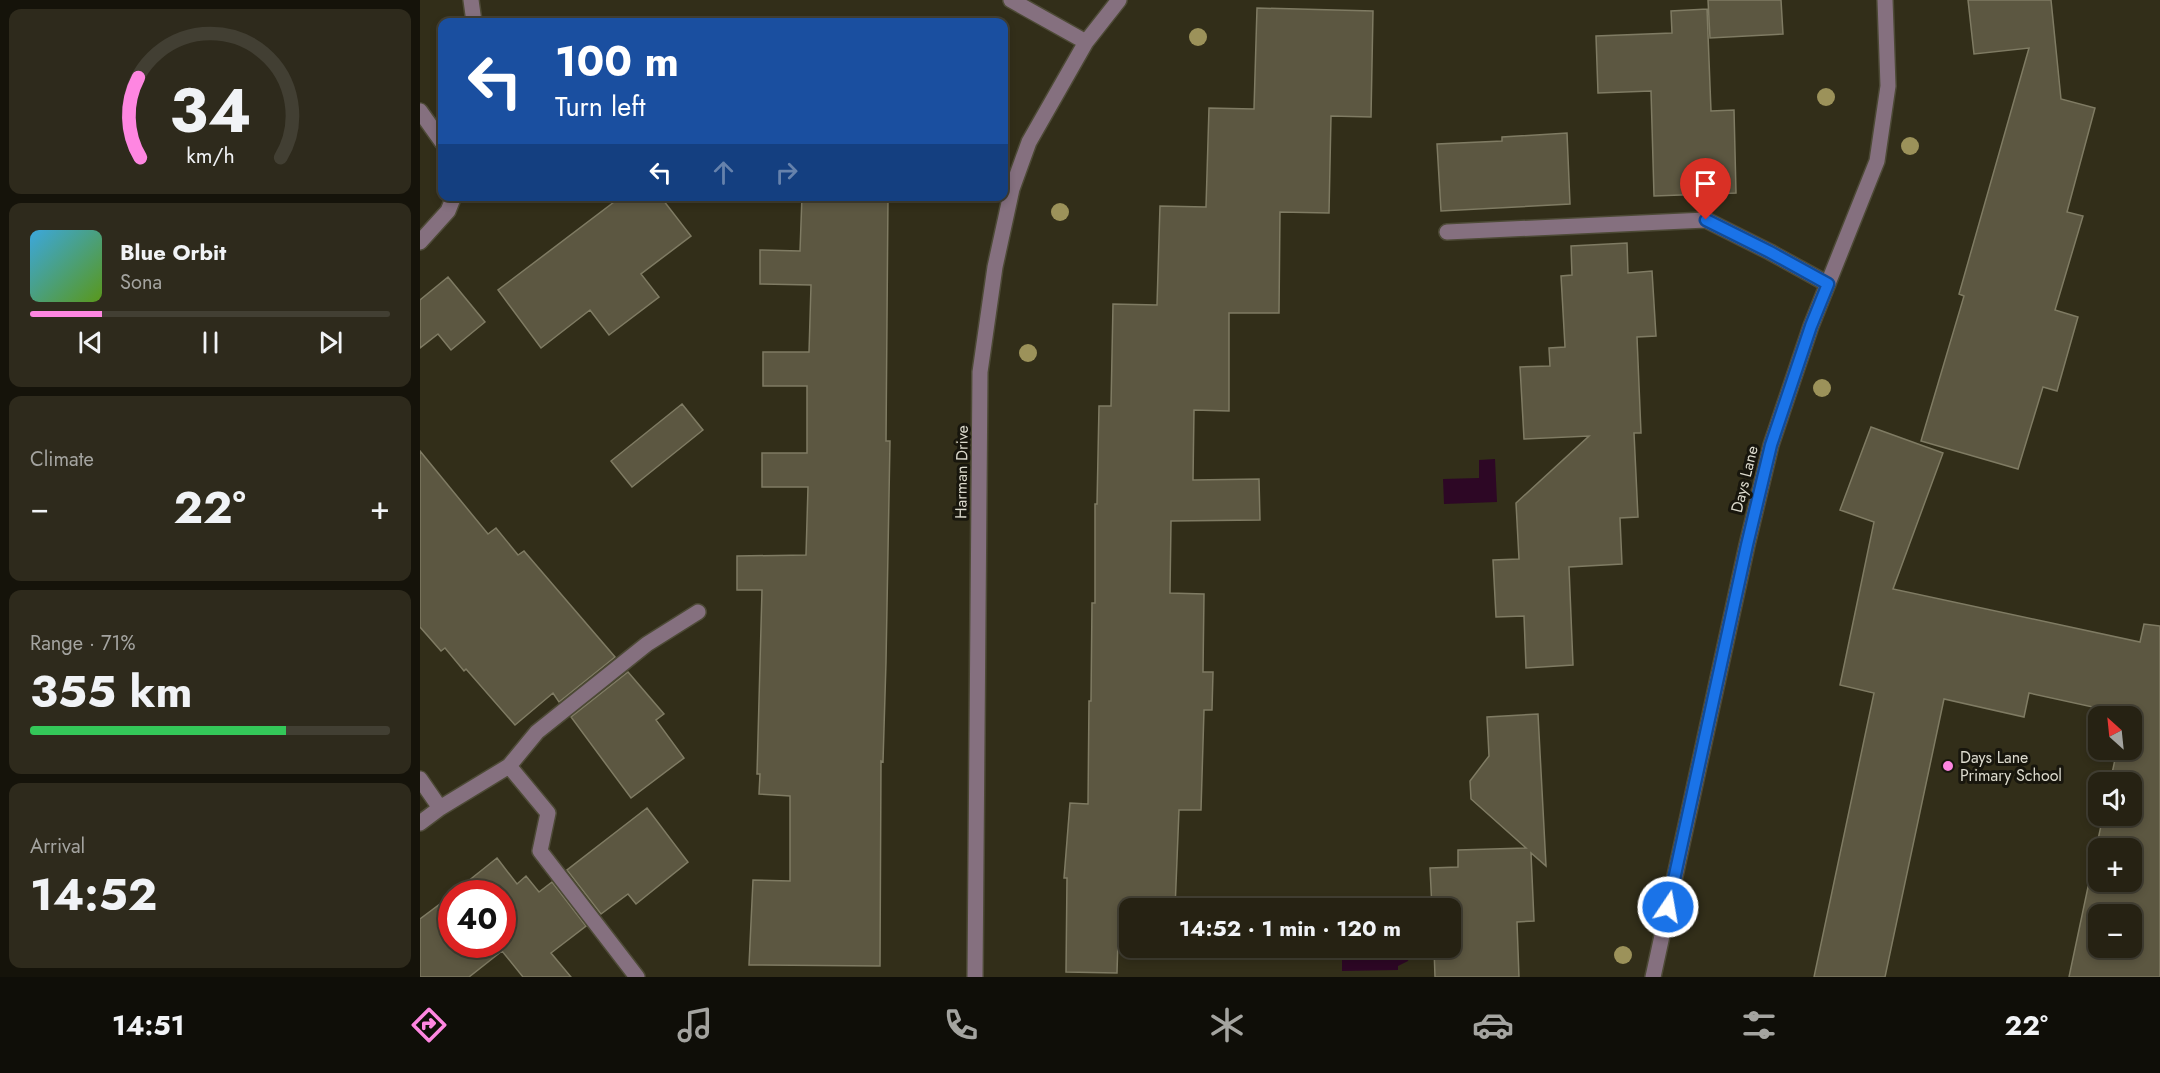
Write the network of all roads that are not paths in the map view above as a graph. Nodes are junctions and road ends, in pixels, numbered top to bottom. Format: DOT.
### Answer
graph roads {
  1 [pos="471,0"];
  2 [pos="1011,0"];
  3 [pos="1119,0"];
  4 [pos="1885,0"];
  5 [pos="473,18"];
  6 [pos="1086,42"];
  7 [pos="420,111"];
  8 [pos="438,136"];
  9 [pos="452,201"];
  10 [pos="1447,232"];
  11 [pos="420,242"];
  12 [pos="1828,284"];
  13 [pos="698,612"];
  14 [pos="509,766"];
  15 [pos="420,779"];
  16 [pos="440,808"];
  17 [pos="420,824"];
  18 [pos="637,977"];
  19 [pos="975,977"];
  20 [pos="1653,977"];
  1 -- 5 [label="street"];
  2 -- 6 [label="street"];
  3 -- 6 [label="street, Harman Drive"];
  4 -- 12 [label="street, Days Lane"];
  6 -- 19 [label="street, Harman Drive"];
  7 -- 8 [label="street"];
  9 -- 11 [label="street"];
  10 -- 12 [label="street"];
  12 -- 20 [label="street, Days Lane"];
  13 -- 14 [label="street"];
  14 -- 16 [label="street"];
  14 -- 18 [label="street"];
  15 -- 16 [label="street"];
  16 -- 17 [label="street"];
}
